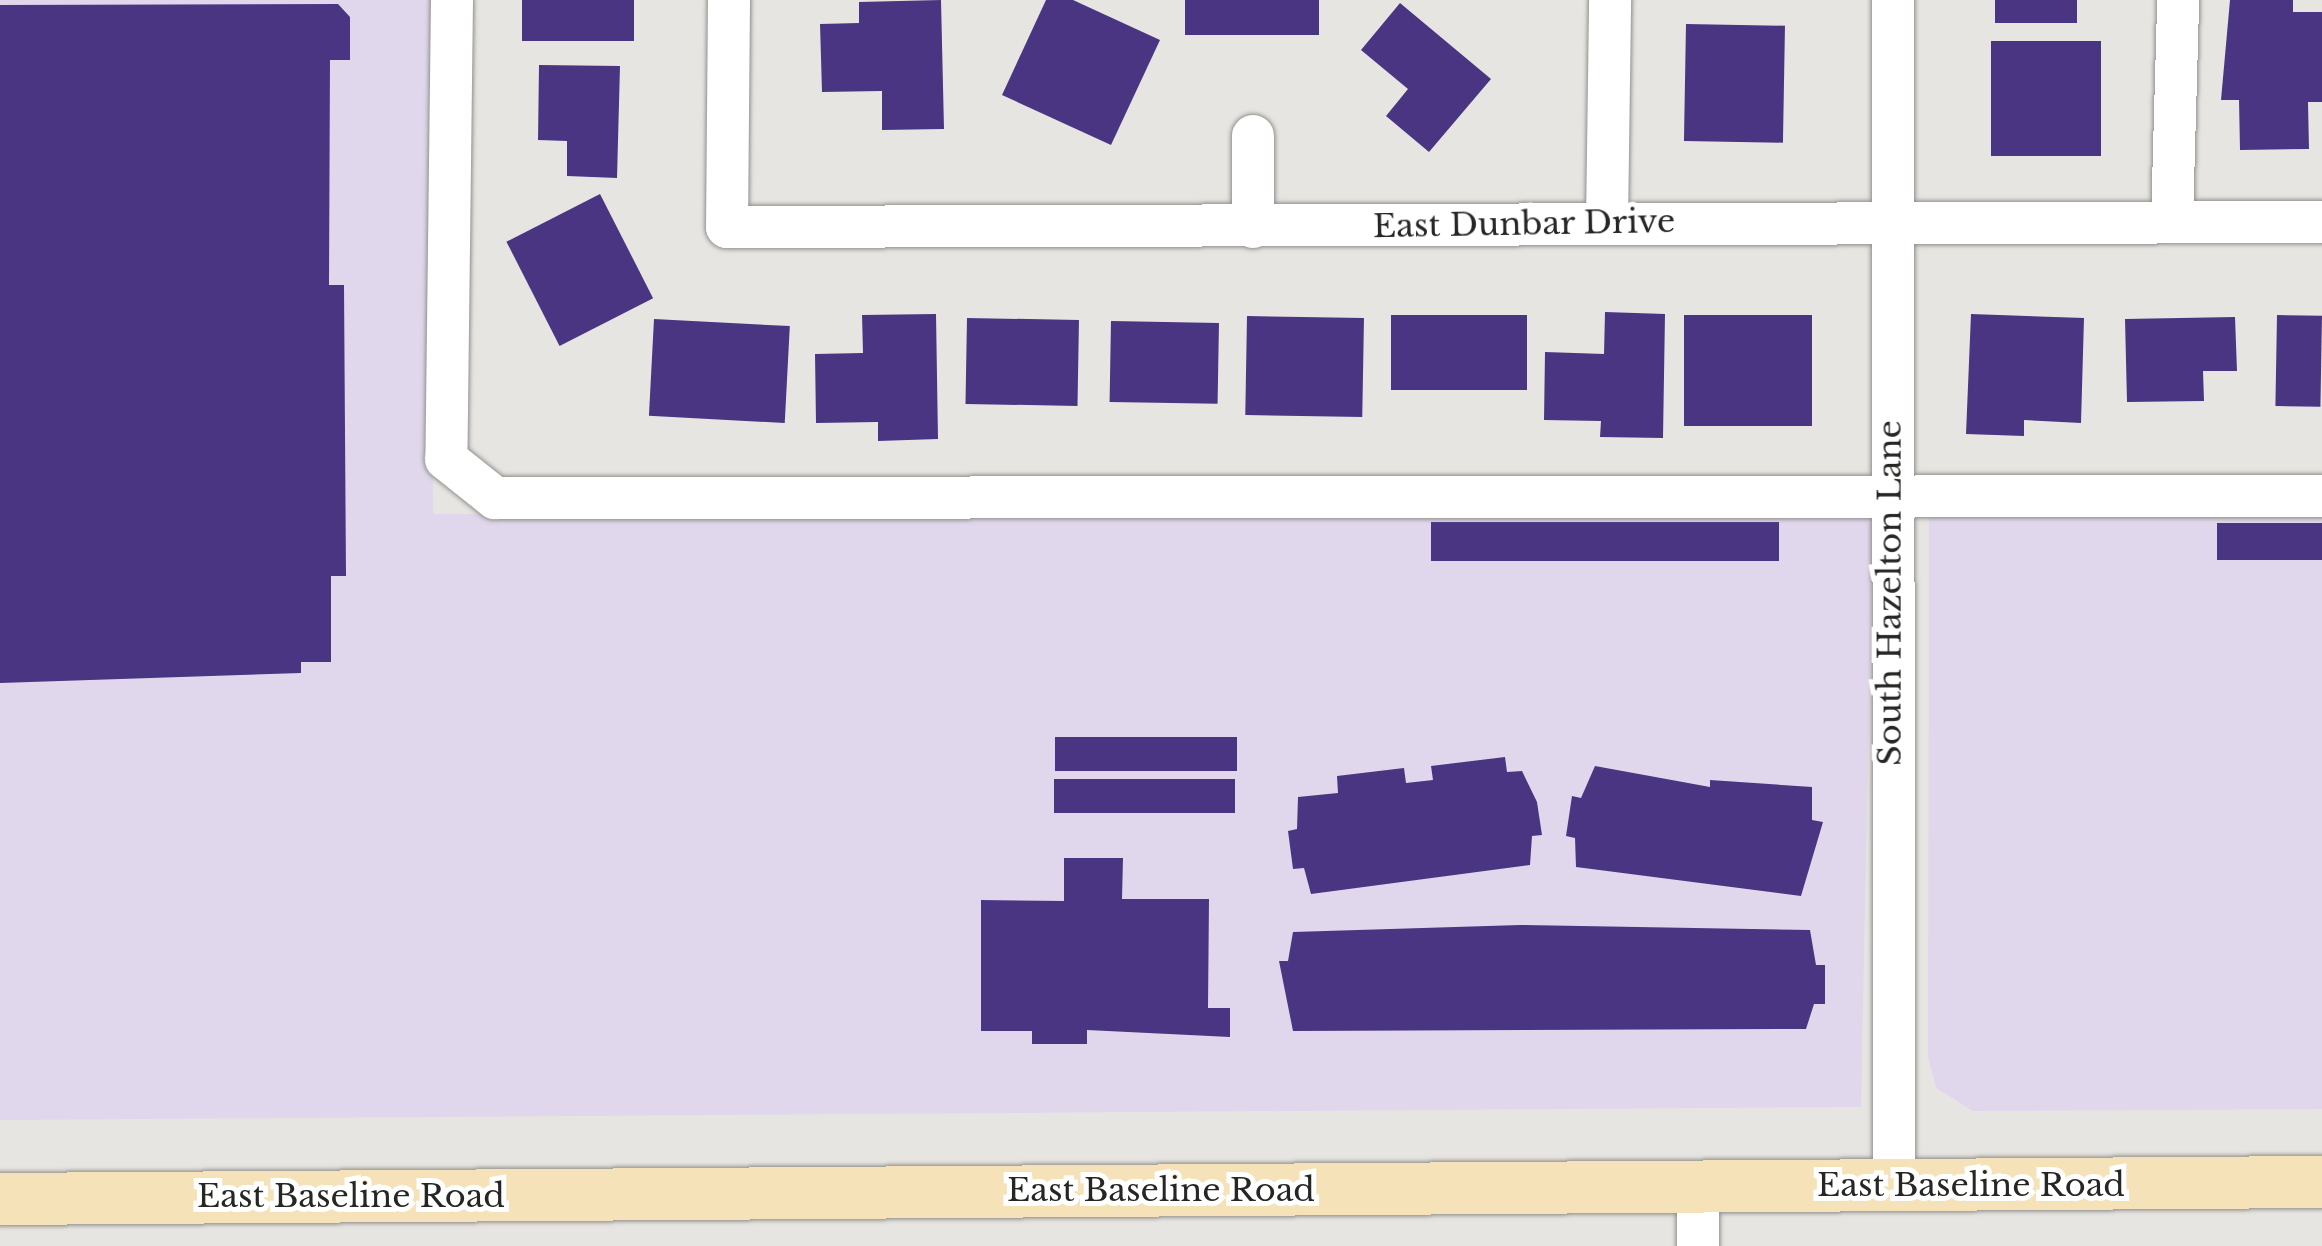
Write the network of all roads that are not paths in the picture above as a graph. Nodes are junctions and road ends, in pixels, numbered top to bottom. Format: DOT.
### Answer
graph roads {
  1 [pos="452,0"];
  2 [pos="730,0"];
  3 [pos="1610,0"];
  4 [pos="1893,0"];
  5 [pos="2178,0"];
  6 [pos="1252,136"];
  7 [pos="2172,220"];
  8 [pos="1607,222"];
  9 [pos="1888,222"];
  10 [pos="2322,222"];
  11 [pos="1252,227"];
  12 [pos="1890,495"];
  13 [pos="2322,496"];
  14 [pos="2322,1182"];
  15 [pos="1894,1186"];
  16 [pos="1698,1187"];
  17 [pos="0,1199"];
  18 [pos="1698,1246"];
  1 -- 12 [label="street"];
  2 -- 11 [label="street, East Dunbar Drive"];
  3 -- 8 [label="street"];
  4 -- 9 [label="street, South Hazelton Lane"];
  5 -- 7 [label="street"];
  6 -- 11 [label="street"];
  7 -- 9 [label="street, East Dunbar Drive"];
  7 -- 10 [label="street, East Dunbar Drive"];
  8 -- 9 [label="street, East Dunbar Drive"];
  8 -- 11 [label="street, East Dunbar Drive"];
  9 -- 12 [label="street, South Hazelton Lane"];
  12 -- 13 [label="street"];
  12 -- 15 [label="street, South Hazelton Lane"];
  14 -- 15 [label="main road, East Baseline Road"];
  15 -- 16 [label="main road, East Baseline Road"];
  16 -- 17 [label="main road, East Baseline Road"];
  16 -- 18 [label="street"];
}
